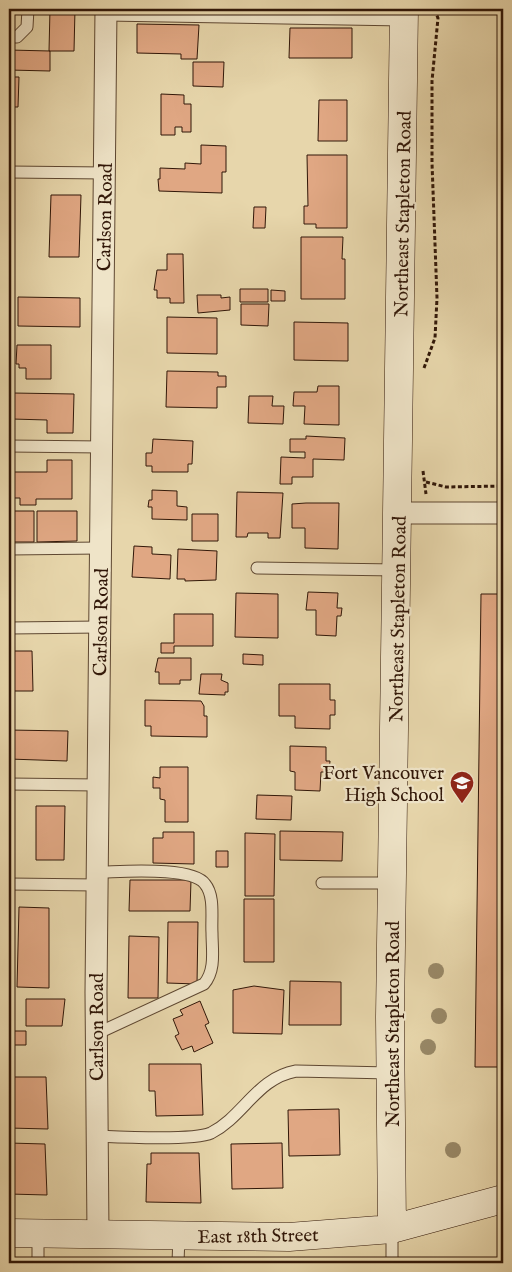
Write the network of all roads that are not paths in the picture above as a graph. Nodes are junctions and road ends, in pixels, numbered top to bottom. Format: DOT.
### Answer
graph roads {
  1 [pos="28,9"];
  2 [pos="106,12"];
  3 [pos="404,14"];
  4 [pos="9,38"];
  5 [pos="9,172"];
  6 [pos="105,173"];
  7 [pos="9,446"];
  8 [pos="102,447"];
  9 [pos="399,513"];
  10 [pos="503,513"];
  11 [pos="100,548"];
  12 [pos="9,549"];
  13 [pos="256,568"];
  14 [pos="398,570"];
  15 [pos="100,627"];
  16 [pos="9,628"];
  17 [pos="9,784"];
  18 [pos="98,785"];
  19 [pos="97,878"];
  20 [pos="322,883"];
  21 [pos="9,884"];
  22 [pos="392,884"];
  23 [pos="96,1034"];
  24 [pos="390,1072"];
  25 [pos="97,1136"];
  26 [pos="503,1198"];
  27 [pos="392,1229"];
  28 [pos="9,1233"];
  29 [pos="38,1234"];
  30 [pos="98,1234"];
  31 [pos="179,1236"];
  32 [pos="38,1263"];
  33 [pos="178,1263"];
  34 [pos="392,1263"];
  1 -- 4 [label="lane"];
  2 -- 3 [label="lane"];
  2 -- 6 [label="street, Carlson Road"];
  3 -- 9 [label="street, Northeast Stapleton Road"];
  5 -- 6 [label="lane"];
  6 -- 8 [label="street, Carlson Road"];
  7 -- 8 [label="lane"];
  8 -- 11 [label="street, Carlson Road"];
  9 -- 10 [label="street"];
  9 -- 14 [label="street, Northeast Stapleton Road"];
  11 -- 12 [label="lane"];
  11 -- 15 [label="street, Carlson Road"];
  13 -- 14 [label="lane"];
  14 -- 22 [label="street, Northeast Stapleton Road"];
  15 -- 16 [label="lane"];
  15 -- 18 [label="street, Carlson Road"];
  17 -- 18 [label="lane"];
  18 -- 19 [label="street, Carlson Road"];
  19 -- 21 [label="lane"];
  19 -- 23 [label="street, Carlson Road"];
  19 -- 23 [label="lane"];
  20 -- 22 [label="lane"];
  22 -- 24 [label="street, Northeast Stapleton Road"];
  23 -- 25 [label="street, Carlson Road"];
  24 -- 25 [label="lane"];
  24 -- 27 [label="street, Northeast Stapleton Road"];
  25 -- 30 [label="street, Carlson Road"];
  26 -- 27 [label="street, East 18th Street"];
  27 -- 31 [label="street, East 18th Street"];
  27 -- 34 [label="lane"];
  28 -- 29 [label="street, East 18th Street"];
  29 -- 30 [label="street, East 18th Street"];
  29 -- 32 [label="lane"];
  30 -- 31 [label="street, East 18th Street"];
  31 -- 33 [label="lane"];
}
